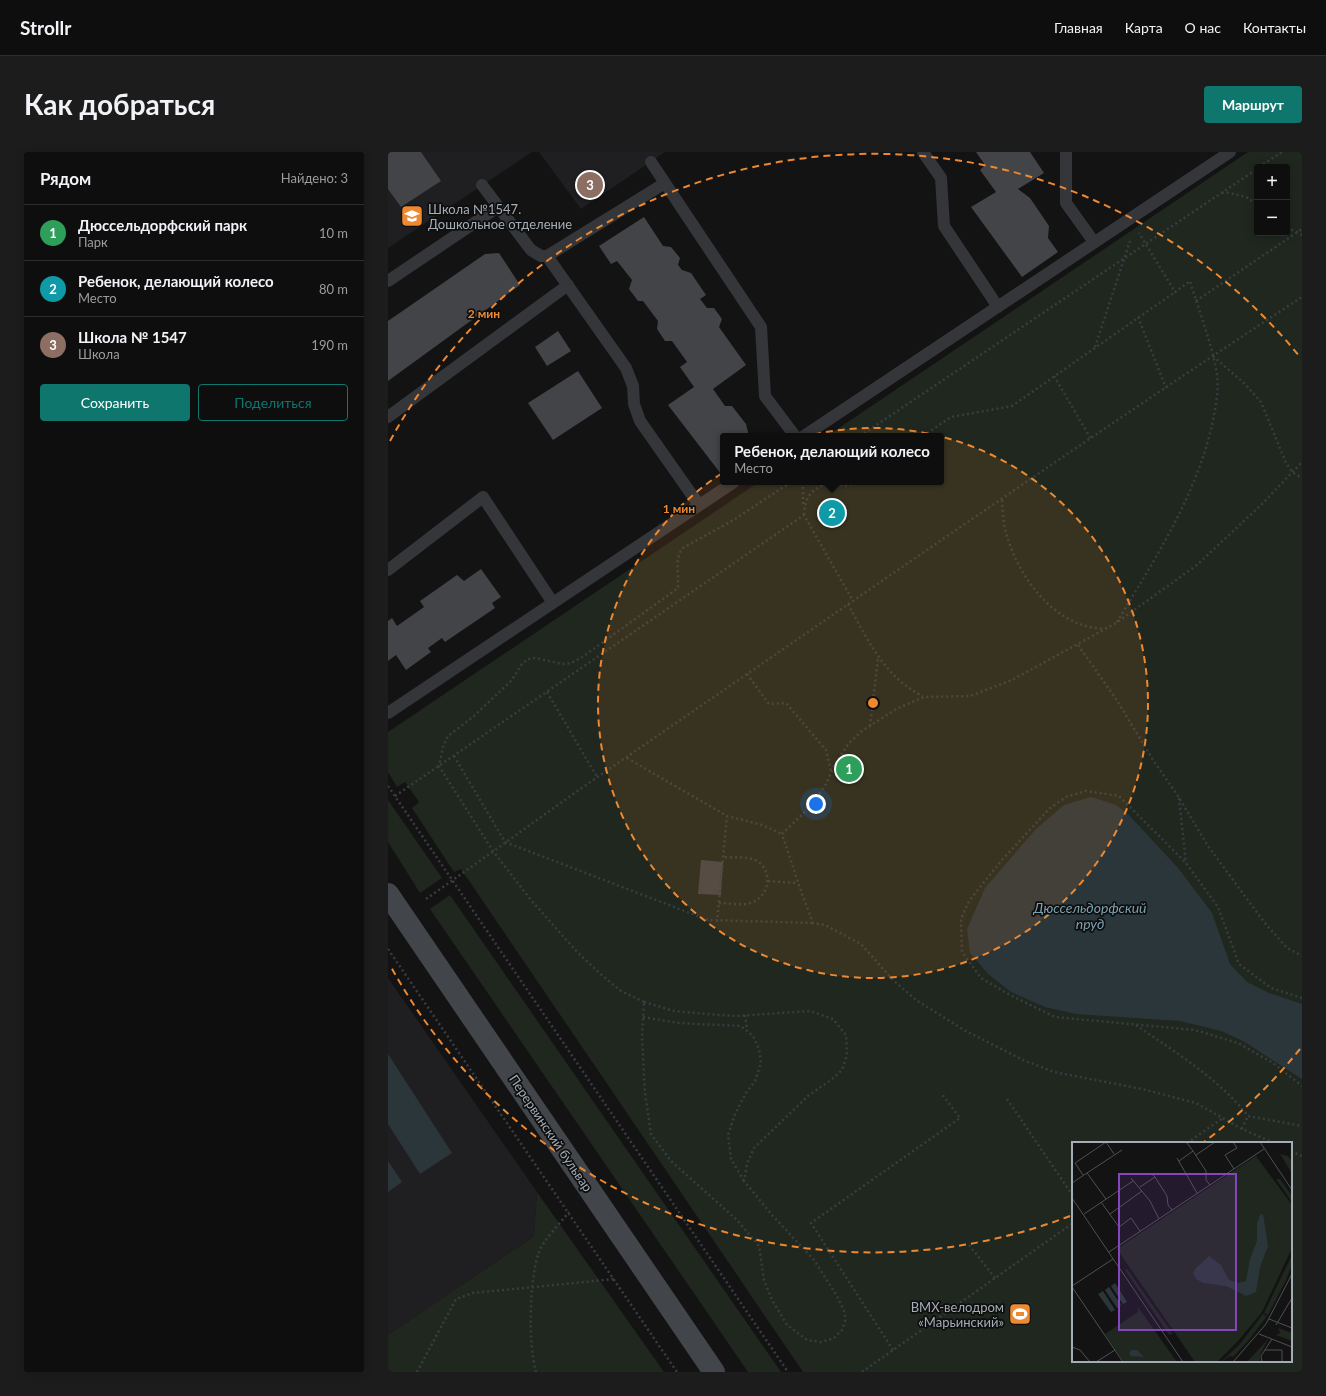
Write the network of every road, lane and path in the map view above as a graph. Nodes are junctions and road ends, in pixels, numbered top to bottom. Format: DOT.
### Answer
graph roads {
  1 [pos="923,152"];
  2 [pos="1066,152"];
  3 [pos="1230,152"];
  4 [pos="1282,152"];
  5 [pos="651,162"];
  6 [pos="1264,164"];
  7 [pos="1254,171"];
  8 [pos="665,183"];
  9 [pos="482,185"];
  10 [pos="1218,195"];
  11 [pos="1254,202"];
  12 [pos="498,208"];
  13 [pos="1135,228"];
  14 [pos="1290,228"];
  15 [pos="1302,228"];
  16 [pos="1297,232"];
  17 [pos="1132,234"];
  18 [pos="1302,235"];
  19 [pos="1094,242"];
  20 [pos="1146,244"];
  21 [pos="547,256"];
  22 [pos="1122,260"];
  23 [pos="388,281"];
  24 [pos="568,285"];
  25 [pos="1175,292"];
  26 [pos="1302,297"];
  27 [pos="1196,301"];
  28 [pos="998,307"];
  29 [pos="1138,317"];
  30 [pos="1095,348"];
  31 [pos="1213,356"];
  32 [pos="1054,376"];
  33 [pos="1166,388"];
  34 [pos="388,417"];
  35 [pos="793,433"];
  36 [pos="809,433"];
  37 [pos="864,433"];
  38 [pos="928,433"];
  39 [pos="1091,438"];
  40 [pos="1302,462"];
  41 [pos="1292,472"];
  42 [pos="1302,478"];
  43 [pos="729,485"];
  44 [pos="786,485"];
  45 [pos="803,485"];
  46 [pos="827,485"];
  47 [pos="843,485"];
  48 [pos="849,486"];
  49 [pos="1002,500"];
  50 [pos="699,505"];
  51 [pos="804,515"];
  52 [pos="388,570"];
  53 [pos="854,601"];
  54 [pos="552,603"];
  55 [pos="848,604"];
  56 [pos="1116,623"];
  57 [pos="1104,629"];
  58 [pos="1078,645"];
  59 [pos="878,658"];
  60 [pos="747,674"];
  61 [pos="547,692"];
  62 [pos="924,697"];
  63 [pos="388,713"];
  64 [pos="870,726"];
  65 [pos="454,756"];
  66 [pos="627,758"];
  67 [pos="439,766"];
  68 [pos="831,772"];
  69 [pos="597,777"];
  70 [pos="388,786"];
  71 [pos="395,796"];
  72 [pos="1178,796"];
  73 [pos="727,816"];
  74 [pos="782,834"];
  75 [pos="505,842"];
  76 [pos="493,851"];
  77 [pos="724,857"];
  78 [pos="1186,863"];
  79 [pos="452,881"];
  80 [pos="768,881"];
  81 [pos="798,883"];
  82 [pos="388,894"];
  83 [pos="426,899"];
  84 [pos="719,903"];
  85 [pos="718,922"];
  86 [pos="814,923"];
  87 [pos="388,949"];
  88 [pos="1302,956"];
  89 [pos="1302,998"];
  90 [pos="644,1002"];
  91 [pos="745,1015"];
  92 [pos="643,1017"];
  93 [pos="1136,1025"];
  94 [pos="747,1031"];
  95 [pos="1302,1086"];
  96 [pos="941,1093"];
  97 [pos="1007,1099"];
  98 [pos="1248,1116"];
  99 [pos="1223,1118"];
  100 [pos="1302,1126"];
  101 [pos="1242,1128"];
  102 [pos="1188,1142"];
  103 [pos="1272,1142"];
  104 [pos="1292,1151"];
  105 [pos="1302,1156"];
  106 [pos="744,1181"];
  107 [pos="1072,1195"];
  108 [pos="568,1212"];
  109 [pos="1072,1224"];
  110 [pos="968,1245"];
  111 [pos="995,1278"];
  112 [pos="614,1279"];
  113 [pos="532,1288"];
  114 [pos="893,1350"];
  115 [pos="417,1372"];
  116 [pos="536,1372"];
  117 [pos="677,1372"];
  118 [pos="714,1372"];
  119 [pos="788,1372"];
  120 [pos="862,1372"];
  1 -- 28 [label="lane"];
  2 -- 19 [label="lane"];
  3 -- 19 [label="lane"];
  4 -- 6 [label="path"];
  5 -- 8 [label="lane"];
  7 -- 10 [label="path"];
  8 -- 21 [label="lane"];
  8 -- 35 [label="lane"];
  9 -- 12 [label="lane"];
  10 -- 11 [label="path"];
  10 -- 20 [label="path"];
  12 -- 21 [label="lane"];
  12 -- 23 [label="lane"];
  13 -- 20 [label="path"];
  14 -- 16 [label="path"];
  15 -- 16 [label="path"];
  16 -- 18 [label="path"];
  16 -- 27 [label="path"];
  17 -- 22 [label="path"];
  19 -- 28 [label="lane"];
  20 -- 22 [label="path"];
  20 -- 25 [label="path"];
  21 -- 24 [label="lane"];
  22 -- 30 [label="path"];
  22 -- 37 [label="path"];
  24 -- 34 [label="lane"];
  24 -- 50 [label="lane"];
  25 -- 27 [label="path"];
  25 -- 29 [label="path"];
  26 -- 31 [label="path"];
  27 -- 31 [label="path"];
  28 -- 36 [label="lane"];
  29 -- 30 [label="path"];
  29 -- 33 [label="path"];
  30 -- 32 [label="path"];
  31 -- 33 [label="path"];
  31 -- 41 [label="path"];
  31 -- 56 [label="path"];
  32 -- 38 [label="path"];
  32 -- 39 [label="path"];
  33 -- 39 [label="path"];
  39 -- 49 [label="path"];
  40 -- 41 [label="path"];
  41 -- 42 [label="path"];
  41 -- 56 [label="path"];
  43 -- 50 [label="lane"];
  44 -- 67 [label="path"];
  45 -- 51 [label="path"];
  46 -- 51 [label="path"];
  47 -- 48 [label="path"];
  49 -- 53 [label="path"];
  49 -- 57 [label="path"];
  50 -- 54 [label="lane"];
  51 -- 53 [label="path"];
  51 -- 61 [label="path"];
  52 -- 54 [label="lane"];
  53 -- 55 [label="path"];
  54 -- 63 [label="lane"];
  55 -- 59 [label="path"];
  55 -- 60 [label="path"];
  56 -- 57 [label="path"];
  57 -- 58 [label="path"];
  58 -- 62 [label="path"];
  58 -- 72 [label="path"];
  59 -- 62 [label="path"];
  59 -- 64 [label="path"];
  60 -- 66 [label="path"];
  60 -- 68 [label="path"];
  61 -- 65 [label="path"];
  61 -- 69 [label="path"];
  62 -- 64 [label="path"];
  64 -- 68 [label="path"];
  65 -- 67 [label="path"];
  65 -- 75 [label="path"];
  66 -- 69 [label="path"];
  66 -- 73 [label="path"];
  67 -- 71 [label="path"];
  67 -- 76 [label="path"];
  68 -- 74 [label="path"];
  69 -- 75 [label="path"];
  70 -- 71 [label="path"];
  71 -- 79 [label="path"];
  72 -- 78 [label="path"];
  72 -- 88 [label="path"];
  73 -- 74 [label="path"];
  73 -- 77 [label="path"];
  74 -- 81 [label="path"];
  75 -- 76 [label="path"];
  75 -- 85 [label="path"];
  76 -- 79 [label="path"];
  76 -- 90 [label="path"];
  77 -- 80 [label="path"];
  77 -- 84 [label="path"];
  78 -- 89 [label="path"];
  78 -- 93 [label="path"];
  79 -- 83 [label="path"];
  79 -- 119 [label="path"];
  80 -- 81 [label="path"];
  80 -- 84 [label="path"];
  81 -- 86 [label="path"];
  82 -- 118 [label="street, Перервинский бульвар"];
  84 -- 85 [label="path"];
  85 -- 86 [label="path"];
  86 -- 99 [label="path"];
  87 -- 108 [label="path"];
  90 -- 91 [label="path"];
  90 -- 92 [label="path"];
  91 -- 94 [label="path"];
  91 -- 106 [label="path"];
  92 -- 94 [label="path"];
  92 -- 106 [label="path"];
  93 -- 95 [label="path"];
  93 -- 98 [label="path"];
  94 -- 106 [label="path"];
  96 -- 114 [label="path"];
  97 -- 107 [label="path"];
  98 -- 100 [label="path"];
  98 -- 101 [label="path"];
  99 -- 101 [label="path"];
  99 -- 102 [label="path"];
  101 -- 103 [label="path"];
  104 -- 105 [label="path"];
  108 -- 112 [label="path"];
  108 -- 113 [label="path"];
  109 -- 111 [label="path"];
  110 -- 111 [label="path"];
  111 -- 114 [label="path"];
  112 -- 113 [label="path"];
  112 -- 117 [label="path"];
  113 -- 115 [label="path"];
  113 -- 116 [label="path"];
  114 -- 120 [label="path"];
}
